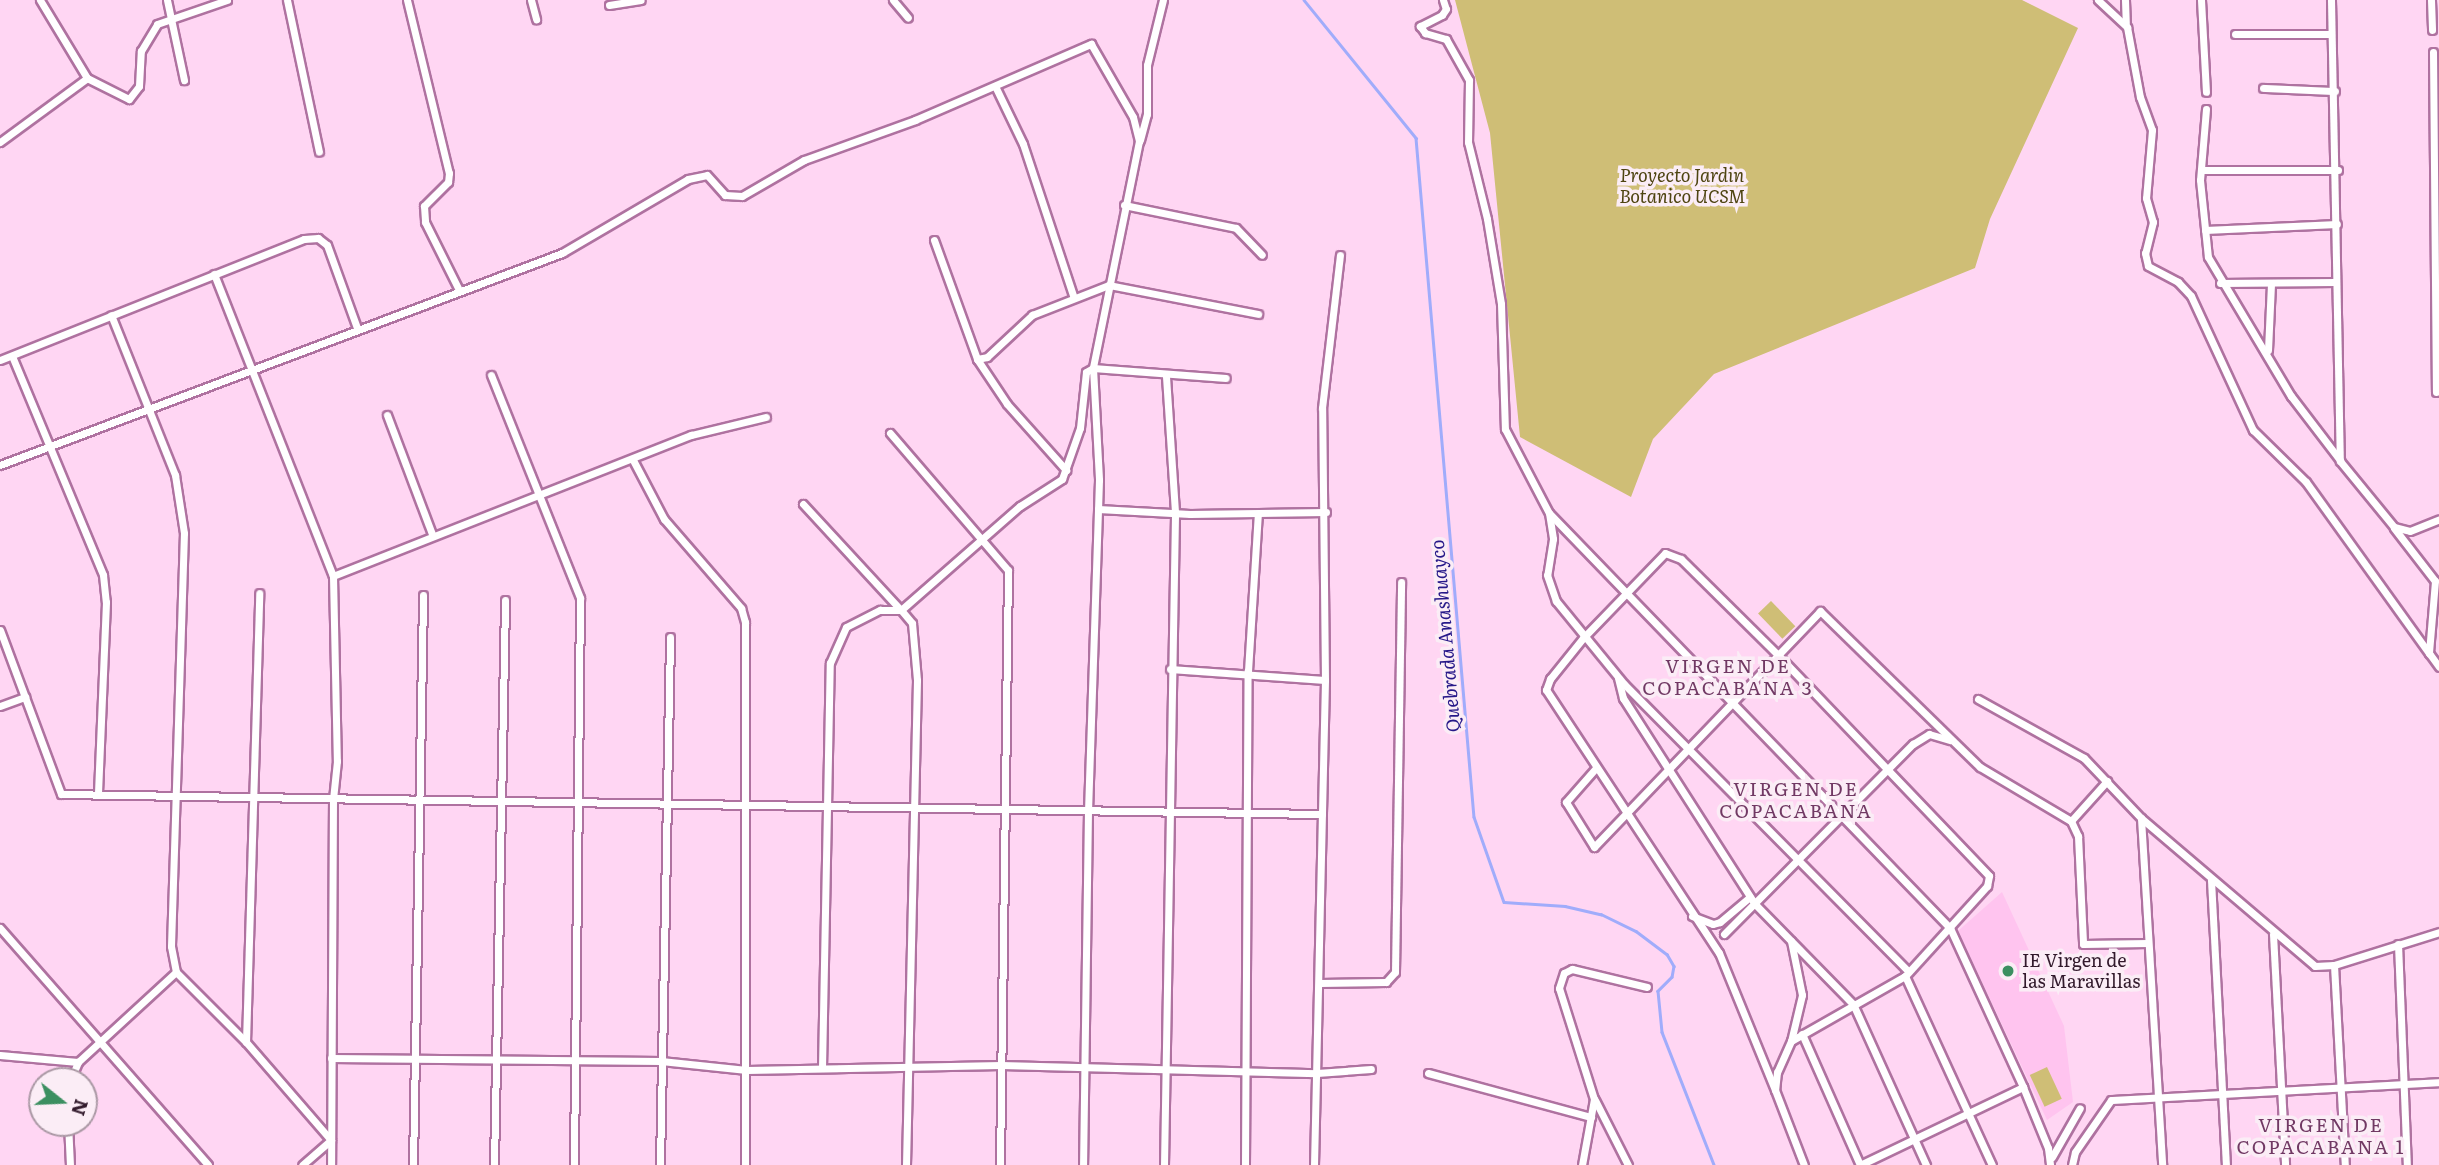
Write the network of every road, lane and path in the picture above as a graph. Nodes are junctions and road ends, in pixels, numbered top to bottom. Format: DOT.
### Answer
graph roads {
  1 [pos="40,0"];
  2 [pos="167,0"];
  3 [pos="227,0"];
  4 [pos="287,0"];
  5 [pos="407,0"];
  6 [pos="531,0"];
  7 [pos="641,0"];
  8 [pos="894,0"];
  9 [pos="1163,0"];
  10 [pos="1443,0"];
  11 [pos="2098,0"];
  12 [pos="2124,0"];
  13 [pos="2201,0"];
  14 [pos="2331,0"];
  15 [pos="2431,0"];
  16 [pos="609,5"];
  17 [pos="171,16"];
  18 [pos="908,18"];
  19 [pos="536,19"];
  20 [pos="2127,27"];
  21 [pos="2432,30"];
  22 [pos="2235,33"];
  23 [pos="2330,34"];
  24 [pos="2433,52"];
  25 [pos="86,78"];
  26 [pos="184,80"];
  27 [pos="995,86"];
  28 [pos="2263,88"];
  29 [pos="2336,91"];
  30 [pos="2206,92"];
  31 [pos="2206,109"];
  32 [pos="1139,141"];
  33 [pos="0,142"];
  34 [pos="319,152"];
  35 [pos="2203,170"];
  36 [pos="2338,170"];
  37 [pos="2437,195"];
  38 [pos="1124,205"];
  39 [pos="2337,224"];
  40 [pos="2205,230"];
  41 [pos="934,240"];
  42 [pos="1262,255"];
  43 [pos="1340,255"];
  44 [pos="214,274"];
  45 [pos="2336,282"];
  46 [pos="2220,284"];
  47 [pos="2271,284"];
  48 [pos="1109,285"];
  49 [pos="459,290"];
  50 [pos="1074,298"];
  51 [pos="1258,314"];
  52 [pos="111,315"];
  53 [pos="357,328"];
  54 [pos="2267,351"];
  55 [pos="12,356"];
  56 [pos="0,359"];
  57 [pos="977,359"];
  58 [pos="253,368"];
  59 [pos="1093,368"];
  60 [pos="491,375"];
  61 [pos="1166,376"];
  62 [pos="1226,378"];
  63 [pos="2436,392"];
  64 [pos="148,408"];
  65 [pos="387,415"];
  66 [pos="766,417"];
  67 [pos="890,433"];
  68 [pos="49,446"];
  69 [pos="634,460"];
  70 [pos="2340,461"];
  71 [pos="0,465"];
  72 [pos="1066,470"];
  73 [pos="540,496"];
  74 [pos="803,504"];
  75 [pos="1098,509"];
  76 [pos="1175,512"];
  77 [pos="1326,512"];
  78 [pos="1549,513"];
  79 [pos="1258,514"];
  80 [pos="2439,518"];
  81 [pos="2394,527"];
  82 [pos="432,534"];
  83 [pos="982,539"];
  84 [pos="333,576"];
  85 [pos="1401,582"];
  86 [pos="1625,592"];
  87 [pos="259,593"];
  88 [pos="424,595"];
  89 [pos="505,600"];
  90 [pos="901,610"];
  91 [pos="0,631"];
  92 [pos="670,637"];
  93 [pos="1583,638"];
  94 [pos="2429,653"];
  95 [pos="1779,656"];
  96 [pos="2439,667"];
  97 [pos="1170,668"];
  98 [pos="1248,671"];
  99 [pos="1618,677"];
  100 [pos="1325,680"];
  101 [pos="25,697"];
  102 [pos="1978,699"];
  103 [pos="1733,704"];
  104 [pos="0,706"];
  105 [pos="1957,743"];
  106 [pos="1688,748"];
  107 [pos="1595,769"];
  108 [pos="1667,769"];
  109 [pos="1886,770"];
  110 [pos="2108,781"];
  111 [pos="99,794"];
  112 [pos="177,796"];
  113 [pos="253,797"];
  114 [pos="333,799"];
  115 [pos="418,800"];
  116 [pos="500,801"];
  117 [pos="578,802"];
  118 [pos="668,804"];
  119 [pos="827,806"];
  120 [pos="915,806"];
  121 [pos="747,807"];
  122 [pos="1004,807"];
  123 [pos="1088,811"];
  124 [pos="1170,812"];
  125 [pos="1248,813"];
  126 [pos="1322,814"];
  127 [pos="1624,814"];
  128 [pos="1841,816"];
  129 [pos="2141,818"];
  130 [pos="2071,821"];
  131 [pos="1798,859"];
  132 [pos="2211,880"];
  133 [pos="1752,900"];
  134 [pos="1692,916"];
  135 [pos="0,928"];
  136 [pos="1950,928"];
  137 [pos="2439,932"];
  138 [pos="1724,934"];
  139 [pos="2273,934"];
  140 [pos="1790,940"];
  141 [pos="2148,943"];
  142 [pos="2398,944"];
  143 [pos="2334,965"];
  144 [pos="176,972"];
  145 [pos="1907,973"];
  146 [pos="1320,983"];
  147 [pos="1647,987"];
  148 [pos="1853,1004"];
  149 [pos="1802,1034"];
  150 [pos="1791,1041"];
  151 [pos="246,1042"];
  152 [pos="99,1046"];
  153 [pos="0,1055"];
  154 [pos="331,1058"];
  155 [pos="414,1058"];
  156 [pos="497,1059"];
  157 [pos="575,1060"];
  158 [pos="661,1061"];
  159 [pos="78,1062"];
  160 [pos="1001,1065"];
  161 [pos="76,1067"];
  162 [pos="908,1067"];
  163 [pos="822,1068"];
  164 [pos="1084,1068"];
  165 [pos="1371,1069"];
  166 [pos="747,1070"];
  167 [pos="1165,1070"];
  168 [pos="1243,1071"];
  169 [pos="1317,1073"];
  170 [pos="1428,1073"];
  171 [pos="2404,1082"];
  172 [pos="2439,1082"];
  173 [pos="2341,1084"];
  174 [pos="2023,1087"];
  175 [pos="2280,1088"];
  176 [pos="1775,1090"];
  177 [pos="2223,1093"];
  178 [pos="2159,1097"];
  179 [pos="1594,1100"];
  180 [pos="2080,1108"];
  181 [pos="1968,1112"];
  182 [pos="1591,1117"];
  183 [pos="69,1137"];
  184 [pos="1913,1138"];
  185 [pos="331,1140"];
  186 [pos="2051,1161"];
  187 [pos="70,1165"];
  188 [pos="208,1165"];
  189 [pos="302,1165"];
  190 [pos="331,1165"];
  191 [pos="413,1165"];
  192 [pos="494,1165"];
  193 [pos="574,1165"];
  194 [pos="660,1165"];
  195 [pos="745,1165"];
  196 [pos="906,1165"];
  197 [pos="1000,1165"];
  198 [pos="1083,1165"];
  199 [pos="1164,1165"];
  200 [pos="1245,1165"];
  201 [pos="1314,1165"];
  202 [pos="1582,1165"];
  203 [pos="1628,1165"];
  204 [pos="1804,1165"];
  205 [pos="1860,1165"];
  206 [pos="1926,1165"];
  207 [pos="1992,1165"];
  208 [pos="2072,1165"];
  209 [pos="2162,1165"];
  210 [pos="2226,1165"];
  211 [pos="2285,1165"];
  212 [pos="2345,1165"];
  213 [pos="2407,1165"];
  1 -- 25 [label="street"];
  2 -- 17 [label="street"];
  3 -- 17 [label="street"];
  4 -- 34 [label="street"];
  5 -- 49 [label="street"];
  6 -- 19 [label="street"];
  7 -- 16 [label="street"];
  8 -- 18 [label="street"];
  9 -- 32 [label="street"];
  10 -- 78 [label="street"];
  11 -- 20 [label="street"];
  12 -- 20 [label="street"];
  13 -- 30 [label="street"];
  14 -- 23 [label="street"];
  15 -- 21 [label="street"];
  17 -- 25 [label="street"];
  17 -- 26 [label="street"];
  20 -- 94 [label="street"];
  22 -- 23 [label="street"];
  23 -- 29 [label="street"];
  24 -- 37 [label="street"];
  25 -- 33 [label="street"];
  27 -- 32 [label="street"];
  27 -- 49 [label="street"];
  27 -- 50 [label="street"];
  28 -- 29 [label="street"];
  29 -- 36 [label="street"];
  31 -- 35 [label="street"];
  32 -- 38 [label="street"];
  35 -- 36 [label="street"];
  35 -- 40 [label="street"];
  36 -- 39 [label="street"];
  37 -- 63 [label="street"];
  38 -- 42 [label="street"];
  38 -- 48 [label="street"];
  39 -- 40 [label="street"];
  39 -- 45 [label="street"];
  40 -- 46 [label="street"];
  41 -- 57 [label="street"];
  43 -- 77 [label="street"];
  44 -- 52 [label="street"];
  44 -- 53 [label="street"];
  44 -- 58 [label="street"];
  45 -- 47 [label="street"];
  45 -- 70 [label="street"];
  46 -- 47 [label="street"];
  46 -- 54 [label="street"];
  47 -- 54 [label="street"];
  48 -- 50 [label="street"];
  48 -- 51 [label="street"];
  48 -- 59 [label="street"];
  49 -- 53 [label="street"];
  50 -- 57 [label="street"];
  52 -- 55 [label="street"];
  52 -- 64 [label="street"];
  53 -- 58 [label="street"];
  54 -- 70 [label="street"];
  55 -- 56 [label="street"];
  55 -- 68 [label="street"];
  57 -- 72 [label="street"];
  58 -- 64 [label="street"];
  58 -- 84 [label="street"];
  59 -- 61 [label="street"];
  59 -- 72 [label="street"];
  59 -- 75 [label="street"];
  60 -- 73 [label="street"];
  61 -- 62 [label="street"];
  61 -- 76 [label="street"];
  64 -- 68 [label="street"];
  64 -- 112 [label="street"];
  65 -- 82 [label="street"];
  66 -- 69 [label="street"];
  67 -- 83 [label="street"];
  68 -- 71 [label="street"];
  68 -- 111 [label="street"];
  69 -- 73 [label="street"];
  69 -- 121 [label="street"];
  70 -- 81 [label="street"];
  72 -- 83 [label="street"];
  73 -- 82 [label="street"];
  73 -- 117 [label="street"];
  74 -- 90 [label="street"];
  75 -- 76 [label="street"];
  75 -- 123 [label="street"];
  76 -- 79 [label="street"];
  76 -- 97 [label="street"];
  77 -- 79 [label="street"];
  77 -- 100 [label="street"];
  78 -- 86 [label="street"];
  78 -- 93 [label="street"];
  79 -- 98 [label="street"];
  80 -- 81 [label="street"];
  81 -- 94 [label="street"];
  82 -- 84 [label="street"];
  83 -- 90 [label="street"];
  83 -- 122 [label="street"];
  84 -- 114 [label="street"];
  85 -- 146 [label="street"];
  86 -- 93 [label="street"];
  86 -- 95 [label="street"];
  86 -- 103 [label="street"];
  87 -- 113 [label="street"];
  88 -- 115 [label="street"];
  89 -- 116 [label="street"];
  90 -- 119 [label="street"];
  90 -- 120 [label="street"];
  91 -- 101 [label="street"];
  92 -- 118 [label="street"];
  93 -- 99 [label="street"];
  93 -- 107 [label="street"];
  94 -- 96 [label="street"];
  95 -- 103 [label="street"];
  95 -- 105 [label="street"];
  95 -- 109 [label="street"];
  97 -- 98 [label="street"];
  97 -- 124 [label="street"];
  98 -- 100 [label="street"];
  98 -- 125 [label="street"];
  99 -- 106 [label="street"];
  99 -- 108 [label="street"];
  100 -- 126 [label="street"];
  101 -- 104 [label="street"];
  101 -- 111 [label="street"];
  102 -- 110 [label="street"];
  103 -- 106 [label="street"];
  103 -- 128 [label="street"];
  105 -- 109 [label="street"];
  105 -- 130 [label="street"];
  106 -- 108 [label="street"];
  106 -- 131 [label="street"];
  107 -- 127 [label="street"];
  107 -- 127 [label="street"];
  108 -- 127 [label="street"];
  108 -- 133 [label="street"];
  109 -- 128 [label="street"];
  109 -- 136 [label="street"];
  110 -- 129 [label="street"];
  110 -- 130 [label="street"];
  111 -- 112 [label="street"];
  112 -- 113 [label="street"];
  112 -- 144 [label="street"];
  113 -- 114 [label="street"];
  113 -- 151 [label="street"];
  114 -- 115 [label="street"];
  114 -- 154 [label="street"];
  115 -- 116 [label="street"];
  115 -- 155 [label="street"];
  116 -- 117 [label="street"];
  116 -- 156 [label="street"];
  117 -- 118 [label="street"];
  117 -- 157 [label="street"];
  118 -- 121 [label="street"];
  118 -- 158 [label="street"];
  119 -- 120 [label="street"];
  119 -- 121 [label="street"];
  119 -- 163 [label="street"];
  120 -- 122 [label="street"];
  120 -- 162 [label="street"];
  121 -- 166 [label="street"];
  122 -- 123 [label="street"];
  122 -- 160 [label="street"];
  123 -- 124 [label="street"];
  123 -- 164 [label="street"];
  124 -- 125 [label="street"];
  124 -- 167 [label="street"];
  125 -- 126 [label="street"];
  125 -- 168 [label="street"];
  126 -- 146 [label="street"];
  127 -- 134 [label="street"];
  128 -- 131 [label="street"];
  128 -- 136 [label="street"];
  129 -- 132 [label="street"];
  129 -- 141 [label="street"];
  130 -- 141 [label="street"];
  131 -- 133 [label="street"];
  131 -- 145 [label="street"];
  132 -- 139 [label="street"];
  132 -- 177 [label="street"];
  133 -- 134 [label="street"];
  133 -- 138 [label="street"];
  133 -- 140 [label="street"];
  134 -- 176 [label="street"];
  135 -- 152 [label="street"];
  136 -- 145 [label="street"];
  136 -- 174 [label="street"];
  137 -- 142 [label="street"];
  139 -- 143 [label="street"];
  139 -- 175 [label="street"];
  140 -- 148 [label="street"];
  140 -- 150 [label="street"];
  141 -- 178 [label="street"];
  142 -- 143 [label="street"];
  142 -- 171 [label="street"];
  143 -- 173 [label="street"];
  144 -- 151 [label="street"];
  144 -- 152 [label="street"];
  145 -- 148 [label="street"];
  145 -- 181 [label="street"];
  146 -- 169 [label="street"];
  147 -- 179 [label="street"];
  148 -- 149 [label="street"];
  148 -- 184 [label="street"];
  149 -- 150 [label="street"];
  149 -- 205 [label="street"];
  150 -- 176 [label="street"];
  151 -- 185 [label="street"];
  152 -- 159 [label="street"];
  152 -- 188 [label="street"];
  153 -- 159 [label="street"];
  154 -- 155 [label="street"];
  154 -- 185 [label="street"];
  155 -- 156 [label="street"];
  155 -- 191 [label="street"];
  156 -- 157 [label="street"];
  156 -- 192 [label="street"];
  157 -- 158 [label="street"];
  157 -- 193 [label="street"];
  158 -- 166 [label="street"];
  158 -- 194 [label="street"];
  159 -- 161 [label="street"];
  160 -- 162 [label="street"];
  160 -- 164 [label="street"];
  160 -- 197 [label="street"];
  162 -- 163 [label="street"];
  162 -- 196 [label="street"];
  163 -- 166 [label="street"];
  164 -- 167 [label="street"];
  164 -- 198 [label="street"];
  165 -- 169 [label="street"];
  166 -- 195 [label="street"];
  167 -- 168 [label="street"];
  167 -- 199 [label="street"];
  168 -- 169 [label="street"];
  168 -- 200 [label="street"];
  169 -- 201 [label="street"];
  170 -- 182 [label="street"];
  171 -- 172 [label="street"];
  171 -- 173 [label="street"];
  171 -- 213 [label="street"];
  173 -- 175 [label="street"];
  173 -- 212 [label="street"];
  174 -- 181 [label="street"];
  174 -- 186 [label="street"];
  175 -- 177 [label="street"];
  175 -- 211 [label="street"];
  176 -- 204 [label="street"];
  177 -- 178 [label="street"];
  177 -- 210 [label="street"];
  178 -- 208 [label="street"];
  178 -- 209 [label="street"];
  179 -- 182 [label="street"];
  179 -- 203 [label="street"];
  180 -- 186 [label="street"];
  181 -- 184 [label="street"];
  181 -- 207 [label="street"];
  182 -- 202 [label="street"];
  183 -- 187 [label="street"];
  184 -- 205 [label="street"];
  184 -- 206 [label="street"];
  185 -- 189 [label="street"];
  185 -- 190 [label="street"];
}
